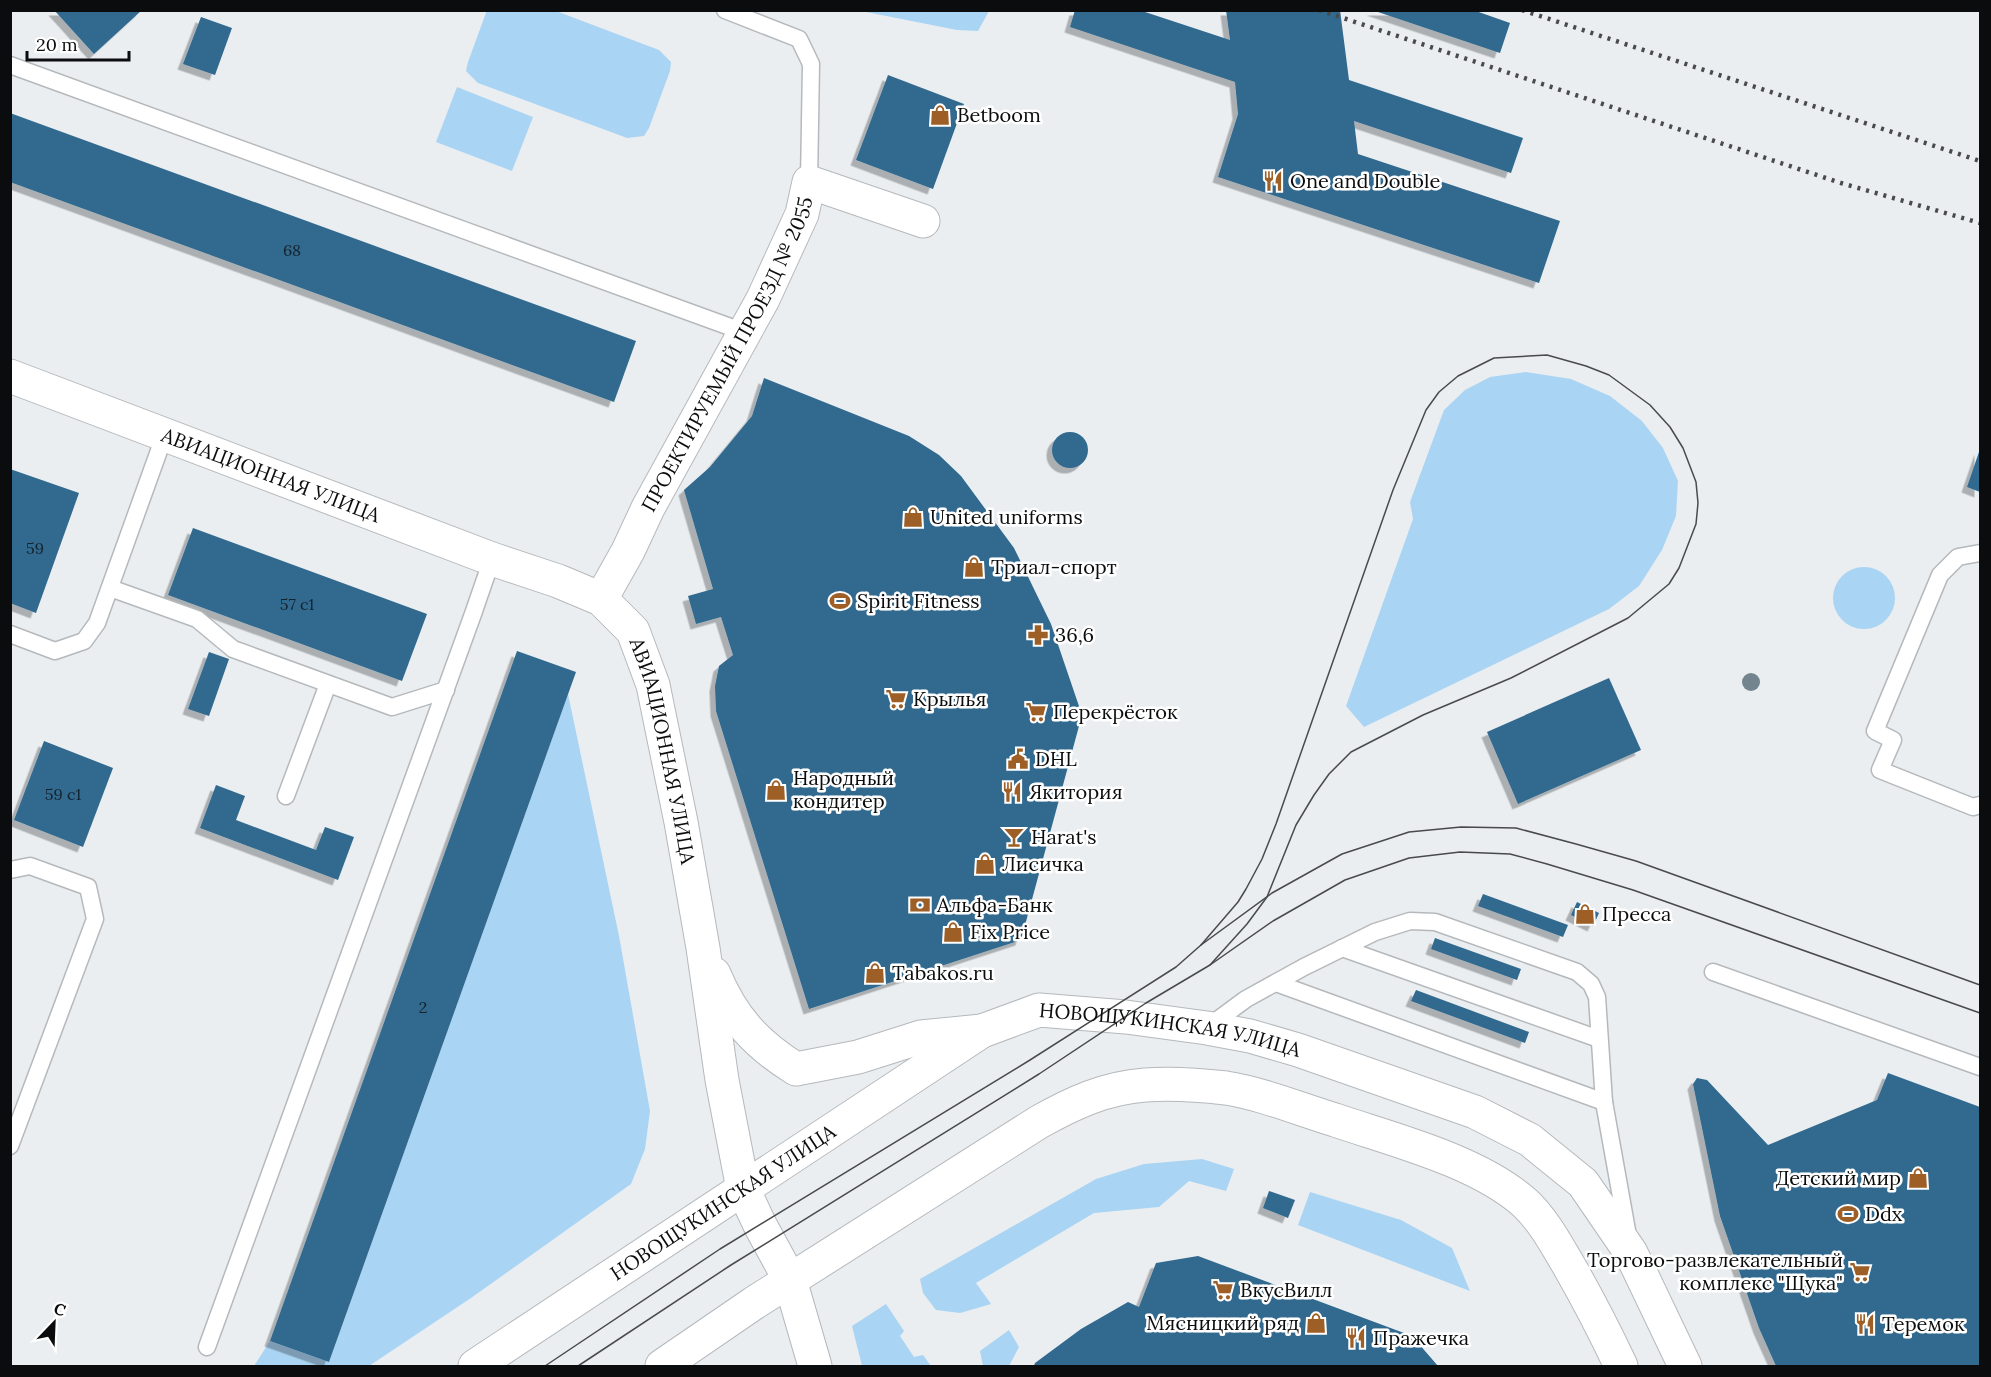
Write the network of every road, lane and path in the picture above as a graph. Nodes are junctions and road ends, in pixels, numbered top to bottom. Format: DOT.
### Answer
graph roads {
  1 [pos="725,10"];
  2 [pos="10,65"];
  3 [pos="809,182"];
  4 [pos="923,221"];
  5 [pos="744,332"];
  6 [pos="10,376"];
  7 [pos="165,434"];
  8 [pos="1980,553"];
  9 [pos="492,559"];
  10 [pos="110,588"];
  11 [pos="601,599"];
  12 [pos="10,634"];
  13 [pos="328,684"];
  14 [pos="446,690"];
  15 [pos="286,796"];
  16 [pos="1980,805"];
  17 [pos="10,870"];
  18 [pos="704,948"];
  19 [pos="1342,948"];
  20 [pos="1713,972"];
  21 [pos="1276,983"];
  22 [pos="1207,1028"];
  23 [pos="982,1031"];
  24 [pos="1599,1039"];
  25 [pos="1980,1067"];
  26 [pos="1604,1102"];
  27 [pos="10,1146"];
  28 [pos="743,1189"];
  29 [pos="1631,1253"];
  30 [pos="790,1280"];
  31 [pos="207,1347"];
  32 [pos="475,1366"];
  33 [pos="662,1366"];
  34 [pos="814,1366"];
  35 [pos="1622,1366"];
  36 [pos="1685,1366"];
  1 -- 3 [label="lane"];
  2 -- 5 [label="lane"];
  3 -- 4 [label="main road, ПРОЕКТИРУЕМЫЙ ПРОЕЗД № 2055"];
  3 -- 5 [label="main road, ПРОЕКТИРУЕМЫЙ ПРОЕЗД № 2055"];
  5 -- 11 [label="main road, ПРОЕКТИРУЕМЫЙ ПРОЕЗД № 2055"];
  6 -- 7 [label="main road, АВИАЦИОННАЯ УЛИЦА"];
  7 -- 9 [label="main road, АВИАЦИОННАЯ УЛИЦА"];
  7 -- 10 [label="lane"];
  8 -- 16 [label="lane"];
  9 -- 11 [label="main road, АВИАЦИОННАЯ УЛИЦА"];
  9 -- 14 [label="lane"];
  10 -- 12 [label="lane"];
  10 -- 13 [label="lane"];
  11 -- 18 [label="main road, АВИАЦИОННАЯ УЛИЦА"];
  13 -- 14 [label="lane"];
  13 -- 15 [label="lane"];
  14 -- 31 [label="lane"];
  17 -- 27 [label="lane"];
  18 -- 23 [label="main road"];
  18 -- 28 [label="main road, АВИАЦИОННАЯ УЛИЦА"];
  19 -- 21 [label="lane"];
  19 -- 24 [label="lane"];
  19 -- 24 [label="lane"];
  20 -- 25 [label="lane"];
  21 -- 22 [label="lane"];
  21 -- 26 [label="lane"];
  22 -- 23 [label="main road, НОВОЩУКИНСКАЯ УЛИЦА"];
  22 -- 29 [label="main road, НОВОЩУКИНСКАЯ УЛИЦА"];
  23 -- 28 [label="main road, НОВОЩУКИНСКАЯ УЛИЦА"];
  24 -- 26 [label="lane"];
  26 -- 29 [label="lane"];
  28 -- 30 [label="main road, АВИАЦИОННАЯ УЛИЦА"];
  28 -- 32 [label="main road, НОВОЩУКИНСКАЯ УЛИЦА"];
  29 -- 36 [label="main road, НОВОЩУКИНСКАЯ УЛИЦА"];
  30 -- 33 [label="main road"];
  30 -- 34 [label="main road, АВИАЦИОННАЯ УЛИЦА"];
  30 -- 35 [label="main road"];
}
